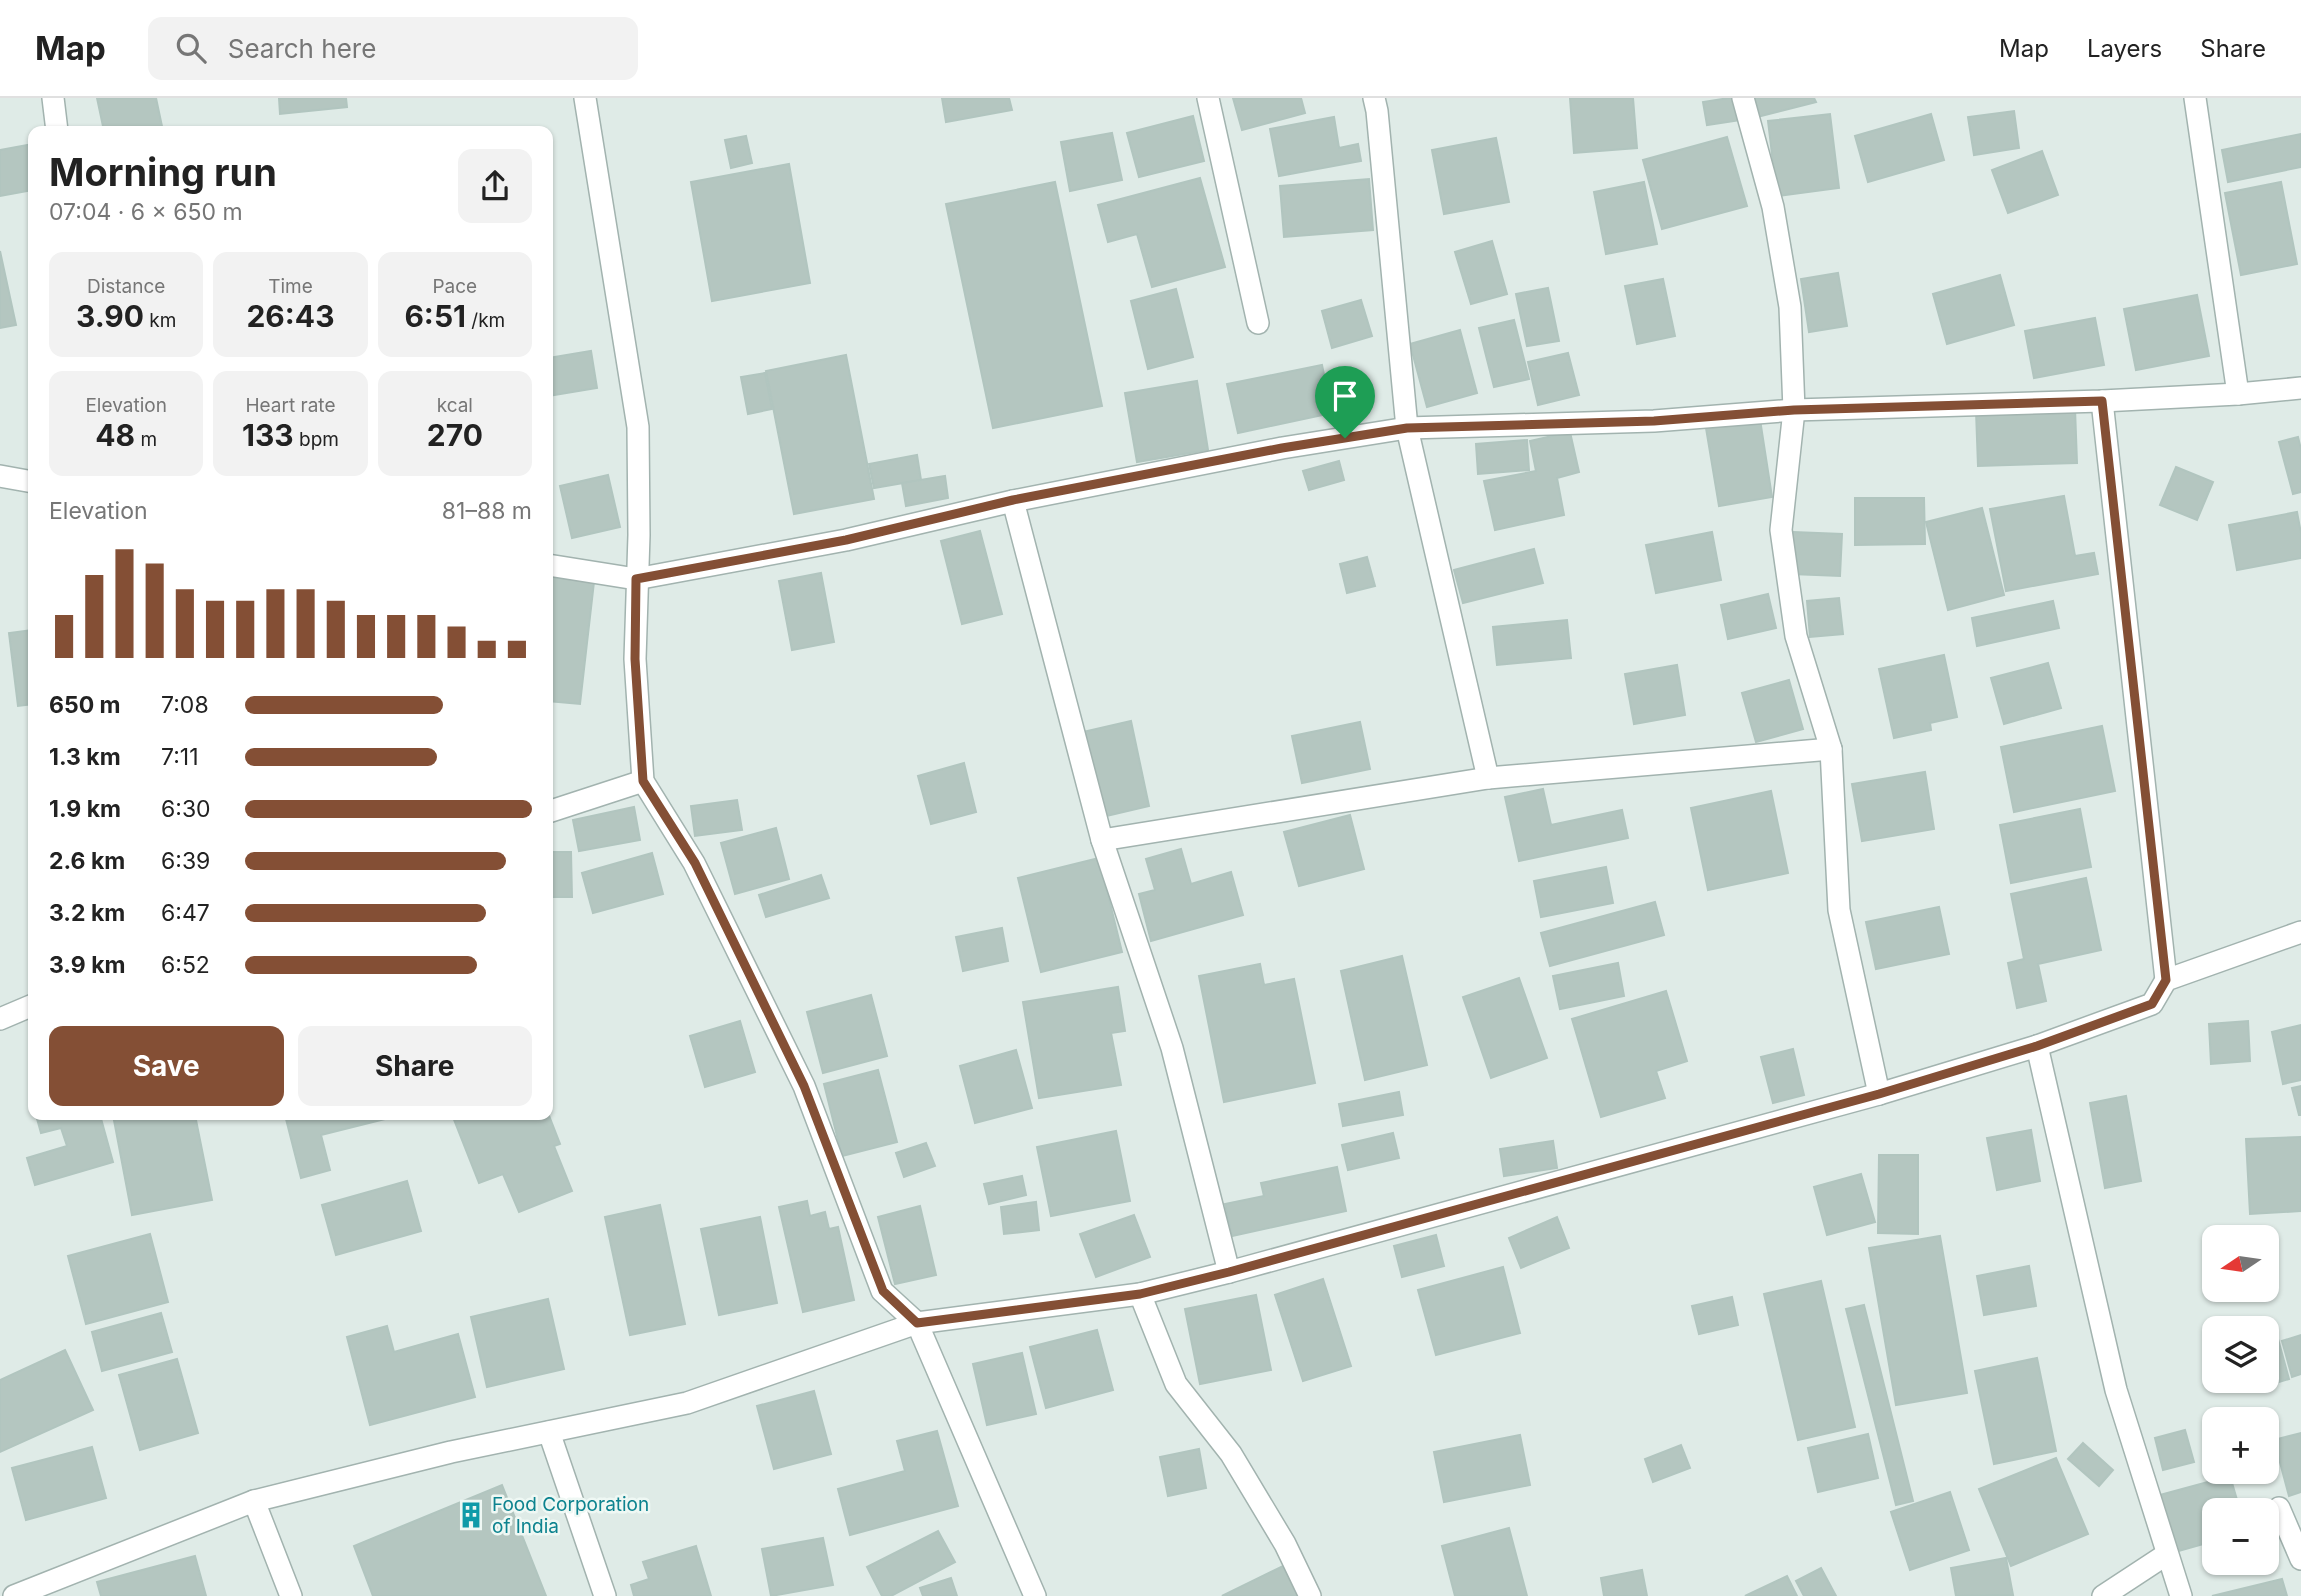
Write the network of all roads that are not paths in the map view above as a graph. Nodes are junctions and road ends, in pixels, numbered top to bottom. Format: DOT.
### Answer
graph roads {
  1 [pos="53,98"];
  2 [pos="585,98"];
  3 [pos="1208,98"];
  4 [pos="1374,98"];
  5 [pos="1743,98"];
  6 [pos="2195,98"];
  7 [pos="56,126"];
  8 [pos="1258,323"];
  9 [pos="2301,388"];
  10 [pos="2238,394"];
  11 [pos="2102,401"];
  12 [pos="1794,410"];
  13 [pos="1407,428"];
  14 [pos="0,476"];
  15 [pos="28,481"];
  16 [pos="1013,500"];
  17 [pos="553,566"];
  18 [pos="636,579"];
  19 [pos="1831,749"];
  20 [pos="1488,778"];
  21 [pos="643,781"];
  22 [pos="553,811"];
  23 [pos="1102,840"];
  24 [pos="2301,932"];
  25 [pos="2166,980"];
  26 [pos="28,1006"];
  27 [pos="0,1018"];
  28 [pos="2037,1046"];
  29 [pos="1879,1094"];
  30 [pos="1229,1272"];
  31 [pos="1140,1294"];
  32 [pos="917,1323"];
  33 [pos="549,1432"];
  34 [pos="254,1501"];
  35 [pos="2279,1508"];
  36 [pos="2168,1554"];
  37 [pos="2301,1559"];
  38 [pos="14,1596"];
  39 [pos="291,1596"];
  40 [pos="605,1596"];
  41 [pos="1035,1596"];
  42 [pos="1310,1596"];
  43 [pos="2103,1596"];
  44 [pos="2182,1596"];
  1 -- 7 [label="street"];
  2 -- 18 [label="street"];
  3 -- 8 [label="street"];
  4 -- 13 [label="street"];
  5 -- 12 [label="street"];
  6 -- 10 [label="street"];
  9 -- 10 [label="street"];
  10 -- 11 [label="street"];
  11 -- 12 [label="street"];
  11 -- 25 [label="street"];
  12 -- 13 [label="street"];
  12 -- 19 [label="street"];
  13 -- 16 [label="street"];
  13 -- 20 [label="street"];
  14 -- 15 [label="street"];
  16 -- 18 [label="street"];
  16 -- 23 [label="street"];
  17 -- 18 [label="street"];
  18 -- 21 [label="street"];
  19 -- 20 [label="street"];
  19 -- 29 [label="street"];
  20 -- 23 [label="street"];
  21 -- 22 [label="street"];
  21 -- 32 [label="street"];
  23 -- 30 [label="street"];
  24 -- 25 [label="street"];
  25 -- 28 [label="street"];
  26 -- 27 [label="street"];
  28 -- 29 [label="street"];
  28 -- 36 [label="street"];
  29 -- 30 [label="street"];
  30 -- 31 [label="street"];
  31 -- 32 [label="street"];
  31 -- 42 [label="street"];
  32 -- 33 [label="street"];
  32 -- 41 [label="street"];
  33 -- 34 [label="street"];
  33 -- 40 [label="street"];
  34 -- 38 [label="street"];
  34 -- 39 [label="street"];
  35 -- 37 [label="street"];
  36 -- 43 [label="street"];
  36 -- 44 [label="street"];
}
